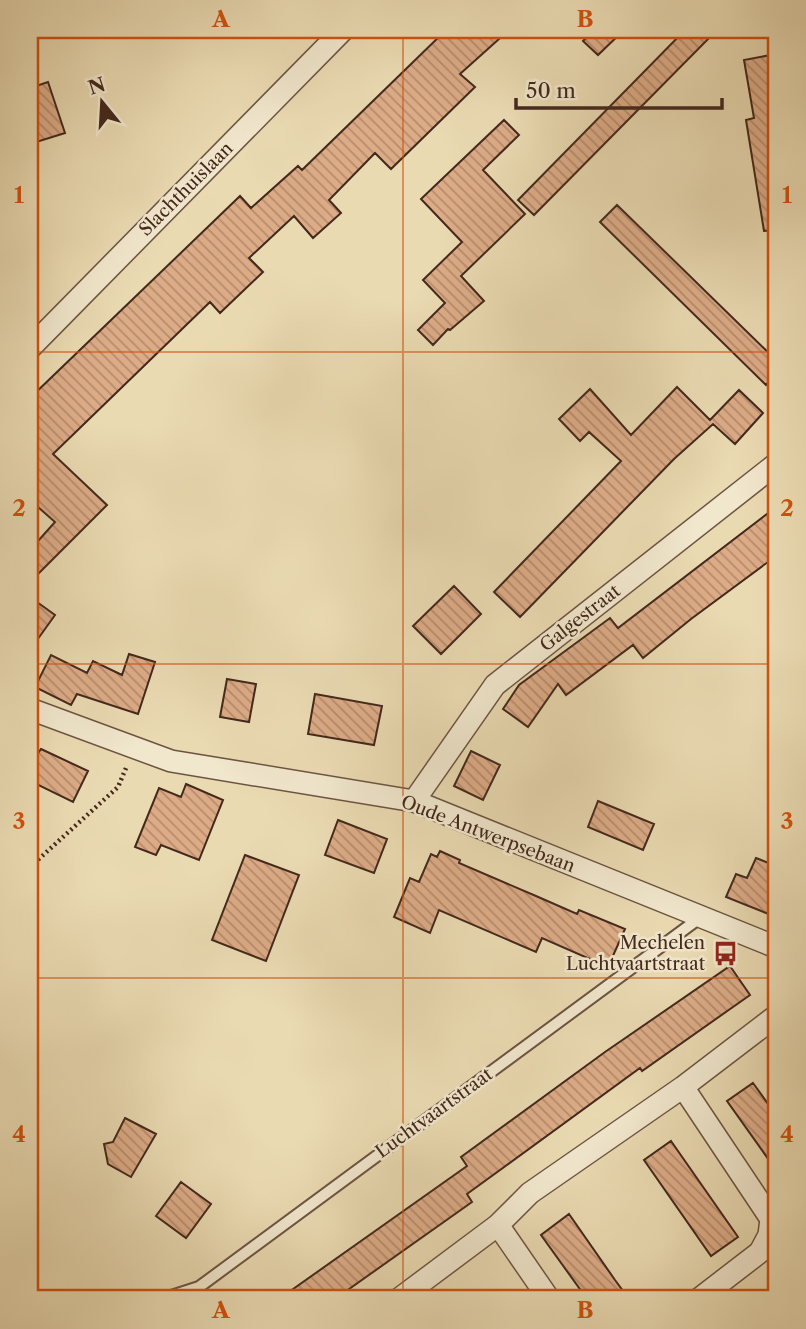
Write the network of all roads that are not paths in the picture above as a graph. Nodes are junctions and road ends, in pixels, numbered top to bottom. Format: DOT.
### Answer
graph roads {
  1 [pos="343,30"];
  2 [pos="30,348"];
  3 [pos="776,464"];
  4 [pos="30,709"];
  5 [pos="414,801"];
  6 [pos="701,917"];
  7 [pos="776,947"];
  8 [pos="776,1016"];
  9 [pos="683,1087"];
  10 [pos="498,1225"];
  11 [pos="162,1299"];
  12 [pos="400,1299"];
  13 [pos="549,1299"];
  14 [pos="699,1299"];
  1 -- 2 [label="street, Slachthuislaan"];
  3 -- 5 [label="street, Galgestraat"];
  4 -- 5 [label="street, Oude Antwerpsebaan"];
  5 -- 6 [label="street, Oude Antwerpsebaan"];
  6 -- 7 [label="street, Oude Antwerpsebaan"];
  6 -- 11 [label="lane, Luchtvaartstraat"];
  8 -- 9 [label="street"];
  9 -- 10 [label="street"];
  9 -- 14 [label="street"];
  10 -- 12 [label="street"];
  10 -- 13 [label="street"];
}
